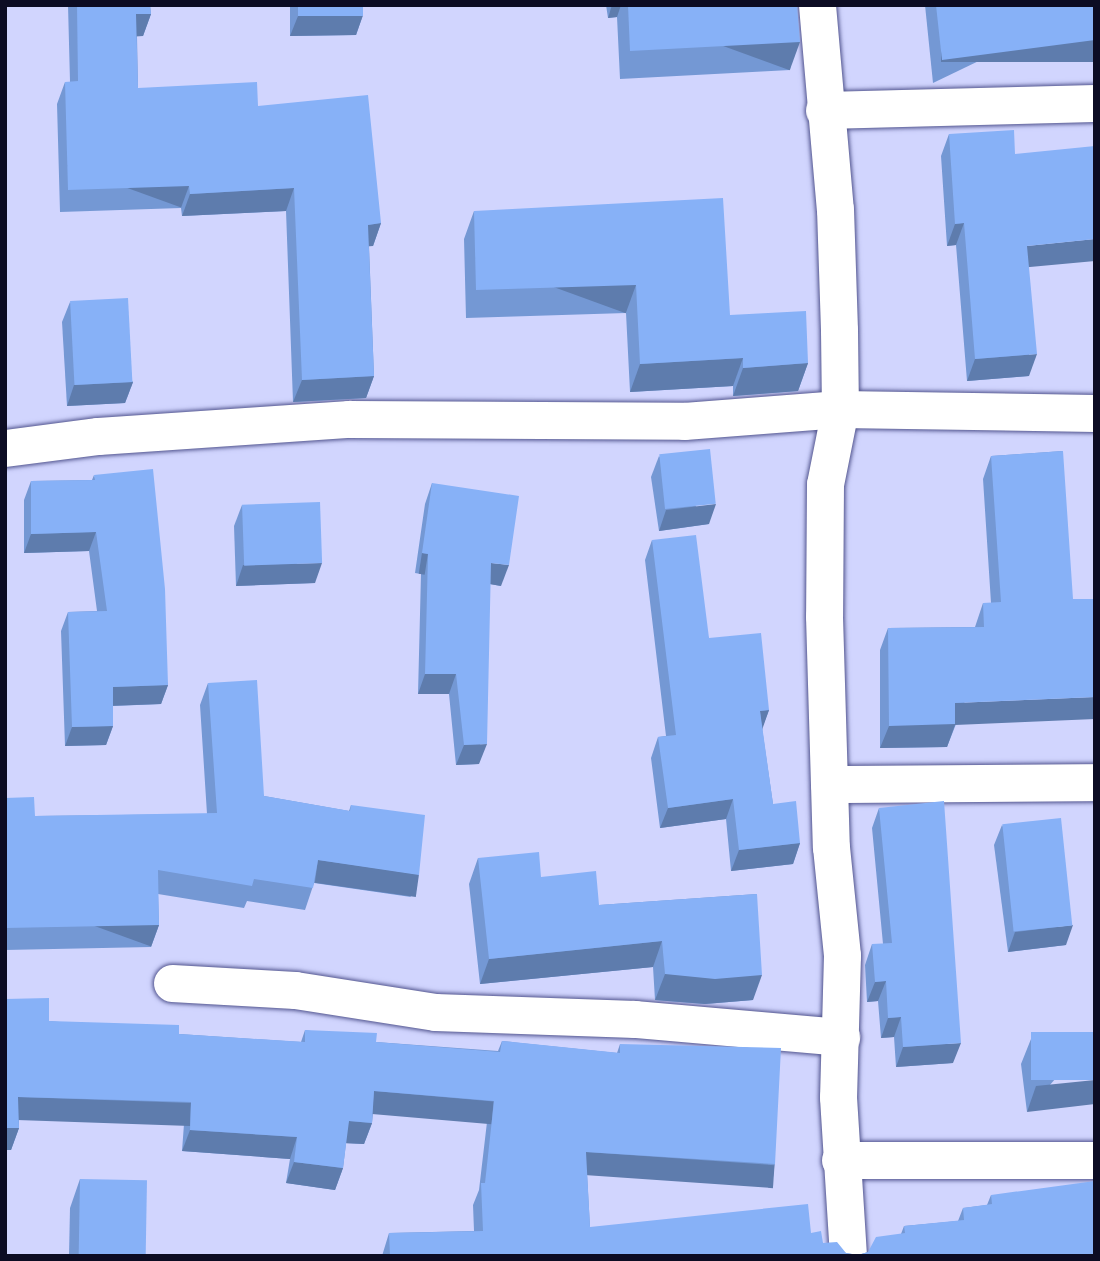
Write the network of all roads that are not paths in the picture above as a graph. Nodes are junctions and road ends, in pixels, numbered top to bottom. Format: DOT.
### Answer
graph roads {
  1 [pos="817,5"];
  2 [pos="1095,103"];
  3 [pos="824,110"];
  4 [pos="840,409"];
  5 [pos="1095,413"];
  6 [pos="5,449"];
  7 [pos="1095,782"];
  8 [pos="829,784"];
  9 [pos="172,984"];
  10 [pos="841,1037"];
  11 [pos="840,1160"];
  12 [pos="1095,1160"];
  13 [pos="848,1256"];
  1 -- 3 [label="street"];
  2 -- 3 [label="street"];
  3 -- 4 [label="street"];
  4 -- 5 [label="street"];
  4 -- 6 [label="street"];
  4 -- 8 [label="street"];
  7 -- 8 [label="street"];
  8 -- 10 [label="street"];
  9 -- 10 [label="street"];
  10 -- 11 [label="street"];
  11 -- 12 [label="street"];
  11 -- 13 [label="street"];
}
